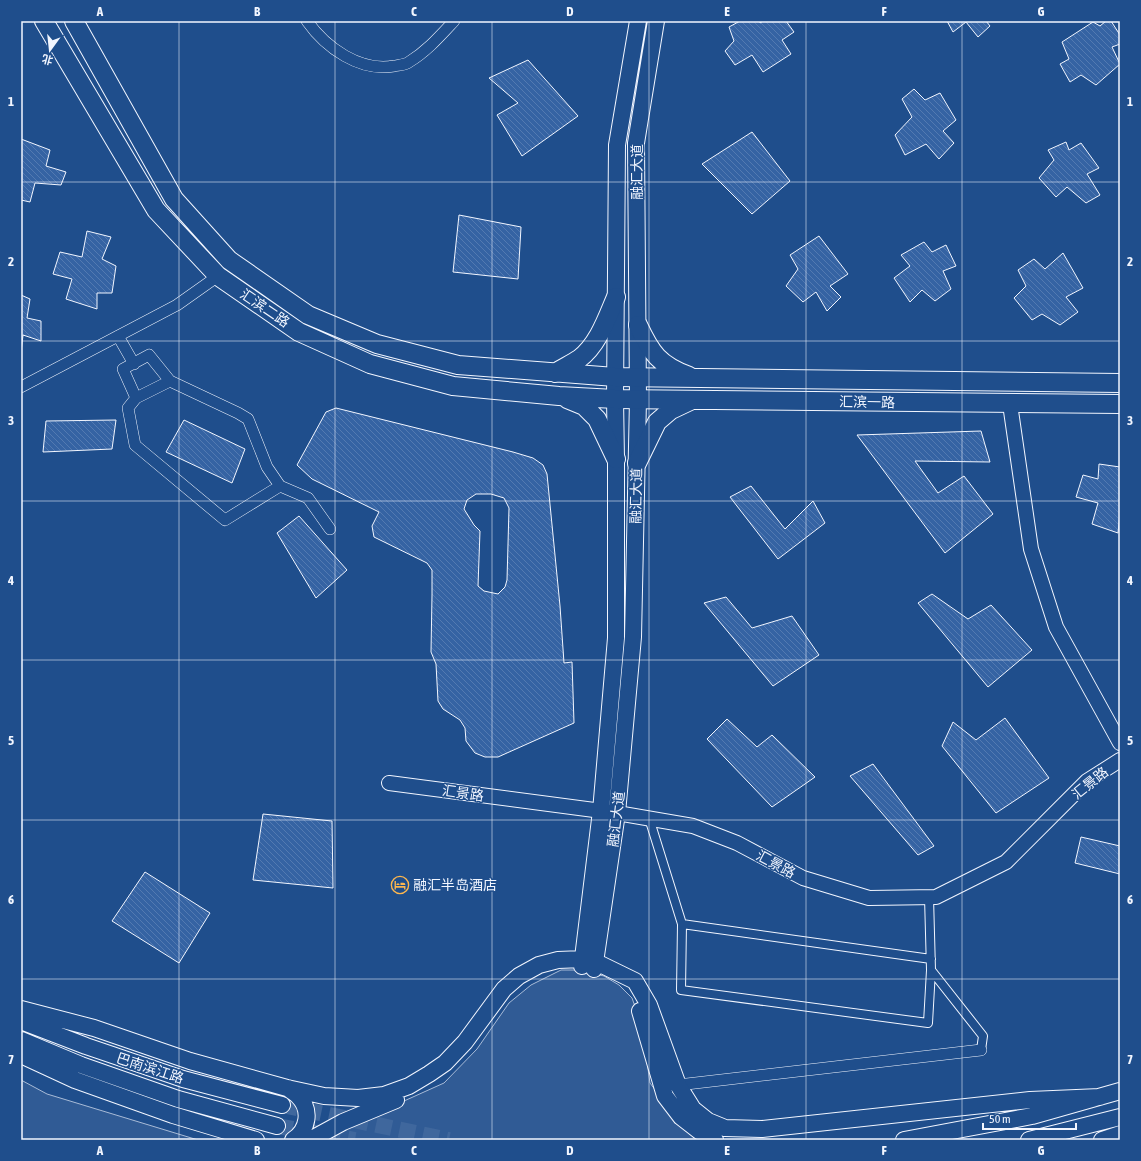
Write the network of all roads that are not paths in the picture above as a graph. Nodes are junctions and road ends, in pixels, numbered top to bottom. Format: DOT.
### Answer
graph roads {
  1 [pos="74,21"];
  2 [pos="307,21"];
  3 [pos="454,21"];
  4 [pos="638,21"];
  5 [pos="656,21"];
  6 [pos="44,24"];
  7 [pos="218,276"];
  8 [pos="616,297"];
  9 [pos="638,325"];
  10 [pos="118,336"];
  11 [pos="134,364"];
  12 [pos="554,373"];
  13 [pos="615,378"];
  14 [pos="638,378"];
  15 [pos="695,379"];
  16 [pos="170,381"];
  17 [pos="1120,383"];
  18 [pos="21,387"];
  19 [pos="559,396"];
  20 [pos="136,398"];
  21 [pos="615,399"];
  22 [pos="638,399"];
  23 [pos="693,400"];
  24 [pos="1010,404"];
  25 [pos="1120,404"];
  26 [pos="616,459"];
  27 [pos="637,463"];
  28 [pos="280,486"];
  29 [pos="330,529"];
  30 [pos="1120,743"];
  31 [pos="1120,760"];
  32 [pos="389,783"];
  33 [pos="600,811"];
  34 [pos="617,813"];
  35 [pos="649,818"];
  36 [pos="929,897"];
  37 [pos="682,924"];
  38 [pos="931,959"];
  39 [pos="589,964"];
  40 [pos="931,970"];
  41 [pos="21,1009"];
  42 [pos="21,1021"];
  43 [pos="21,1040"];
  44 [pos="981,1050"];
  45 [pos="21,1055"];
  46 [pos="678,1085"];
  47 [pos="287,1088"];
  48 [pos="1120,1091"];
  49 [pos="1100,1097"];
  50 [pos="282,1105"];
  51 [pos="1120,1117"];
  52 [pos="278,1126"];
  53 [pos="1120,1134"];
  54 [pos="256,1140"];
  55 [pos="292,1140"];
  56 [pos="310,1140"];
  57 [pos="715,1140"];
  58 [pos="904,1140"];
  59 [pos="1029,1140"];
  60 [pos="1102,1140"];
  1 -- 12 [label="main road, 汇滨二路"];
  2 -- 3 [label="street"];
  4 -- 8 [label="main road, 融汇大道"];
  5 -- 9 [label="main road, 融汇大道"];
  6 -- 7 [label="main road, 汇滨二路"];
  7 -- 10 [label="street"];
  7 -- 19 [label="main road, 汇滨二路"];
  8 -- 12 [label="main road"];
  8 -- 13 [label="main road, 融汇大道"];
  9 -- 14 [label="main road, 融汇大道"];
  9 -- 15 [label="main road"];
  10 -- 11 [label="street"];
  10 -- 18 [label="street"];
  11 -- 16 [label="street"];
  11 -- 20 [label="street"];
  12 -- 13 [label="main road, 汇滨二路"];
  13 -- 14 [label="main road, 汇滨一路"];
  13 -- 21 [label="main road, 融汇大道"];
  14 -- 15 [label="main road, 汇滨一路"];
  14 -- 22 [label="main road, 融汇大道"];
  15 -- 17 [label="main road, 汇滨一路"];
  16 -- 20 [label="street"];
  16 -- 28 [label="street"];
  19 -- 21 [label="main road, 汇滨二路"];
  19 -- 26 [label="main road"];
  20 -- 28 [label="street"];
  21 -- 22 [label="main road, 汇滨一路"];
  21 -- 26 [label="main road, 融汇大道"];
  22 -- 23 [label="main road, 汇滨一路"];
  22 -- 27 [label="main road, 融汇大道"];
  23 -- 24 [label="main road, 汇滨一路"];
  23 -- 27 [label="main road"];
  24 -- 25 [label="main road, 汇滨一路"];
  24 -- 30 [label="street"];
  26 -- 33 [label="main road, 融汇大道"];
  27 -- 34 [label="main road, 融汇大道"];
  28 -- 29 [label="street"];
  31 -- 36 [label="street, 汇景路"];
  32 -- 33 [label="street, 汇景路"];
  33 -- 34 [label="street, 汇景路"];
  33 -- 39 [label="main road, 融汇大道"];
  34 -- 35 [label="street, 汇景路"];
  34 -- 39 [label="main road, 融汇大道"];
  35 -- 36 [label="street, 汇景路"];
  35 -- 37 [label="street"];
  36 -- 38 [label="street"];
  37 -- 38 [label="street"];
  37 -- 40 [label="street"];
  38 -- 40 [label="street"];
  39 -- 46 [label="main road"];
  39 -- 47 [label="main road"];
  39 -- 56 [label="main road"];
  39 -- 57 [label="main road"];
  40 -- 44 [label="street"];
  41 -- 47 [label="main road"];
  42 -- 50 [label="main road, 巴南滨江路"];
  43 -- 52 [label="main road, 巴南滨江路"];
  44 -- 46 [label="street"];
  45 -- 54 [label="main road"];
  46 -- 49 [label="main road"];
  47 -- 55 [label="main road"];
  48 -- 49 [label="main road"];
  49 -- 58 [label="main road"];
  51 -- 59 [label="main road"];
  53 -- 60 [label="main road"];
}
